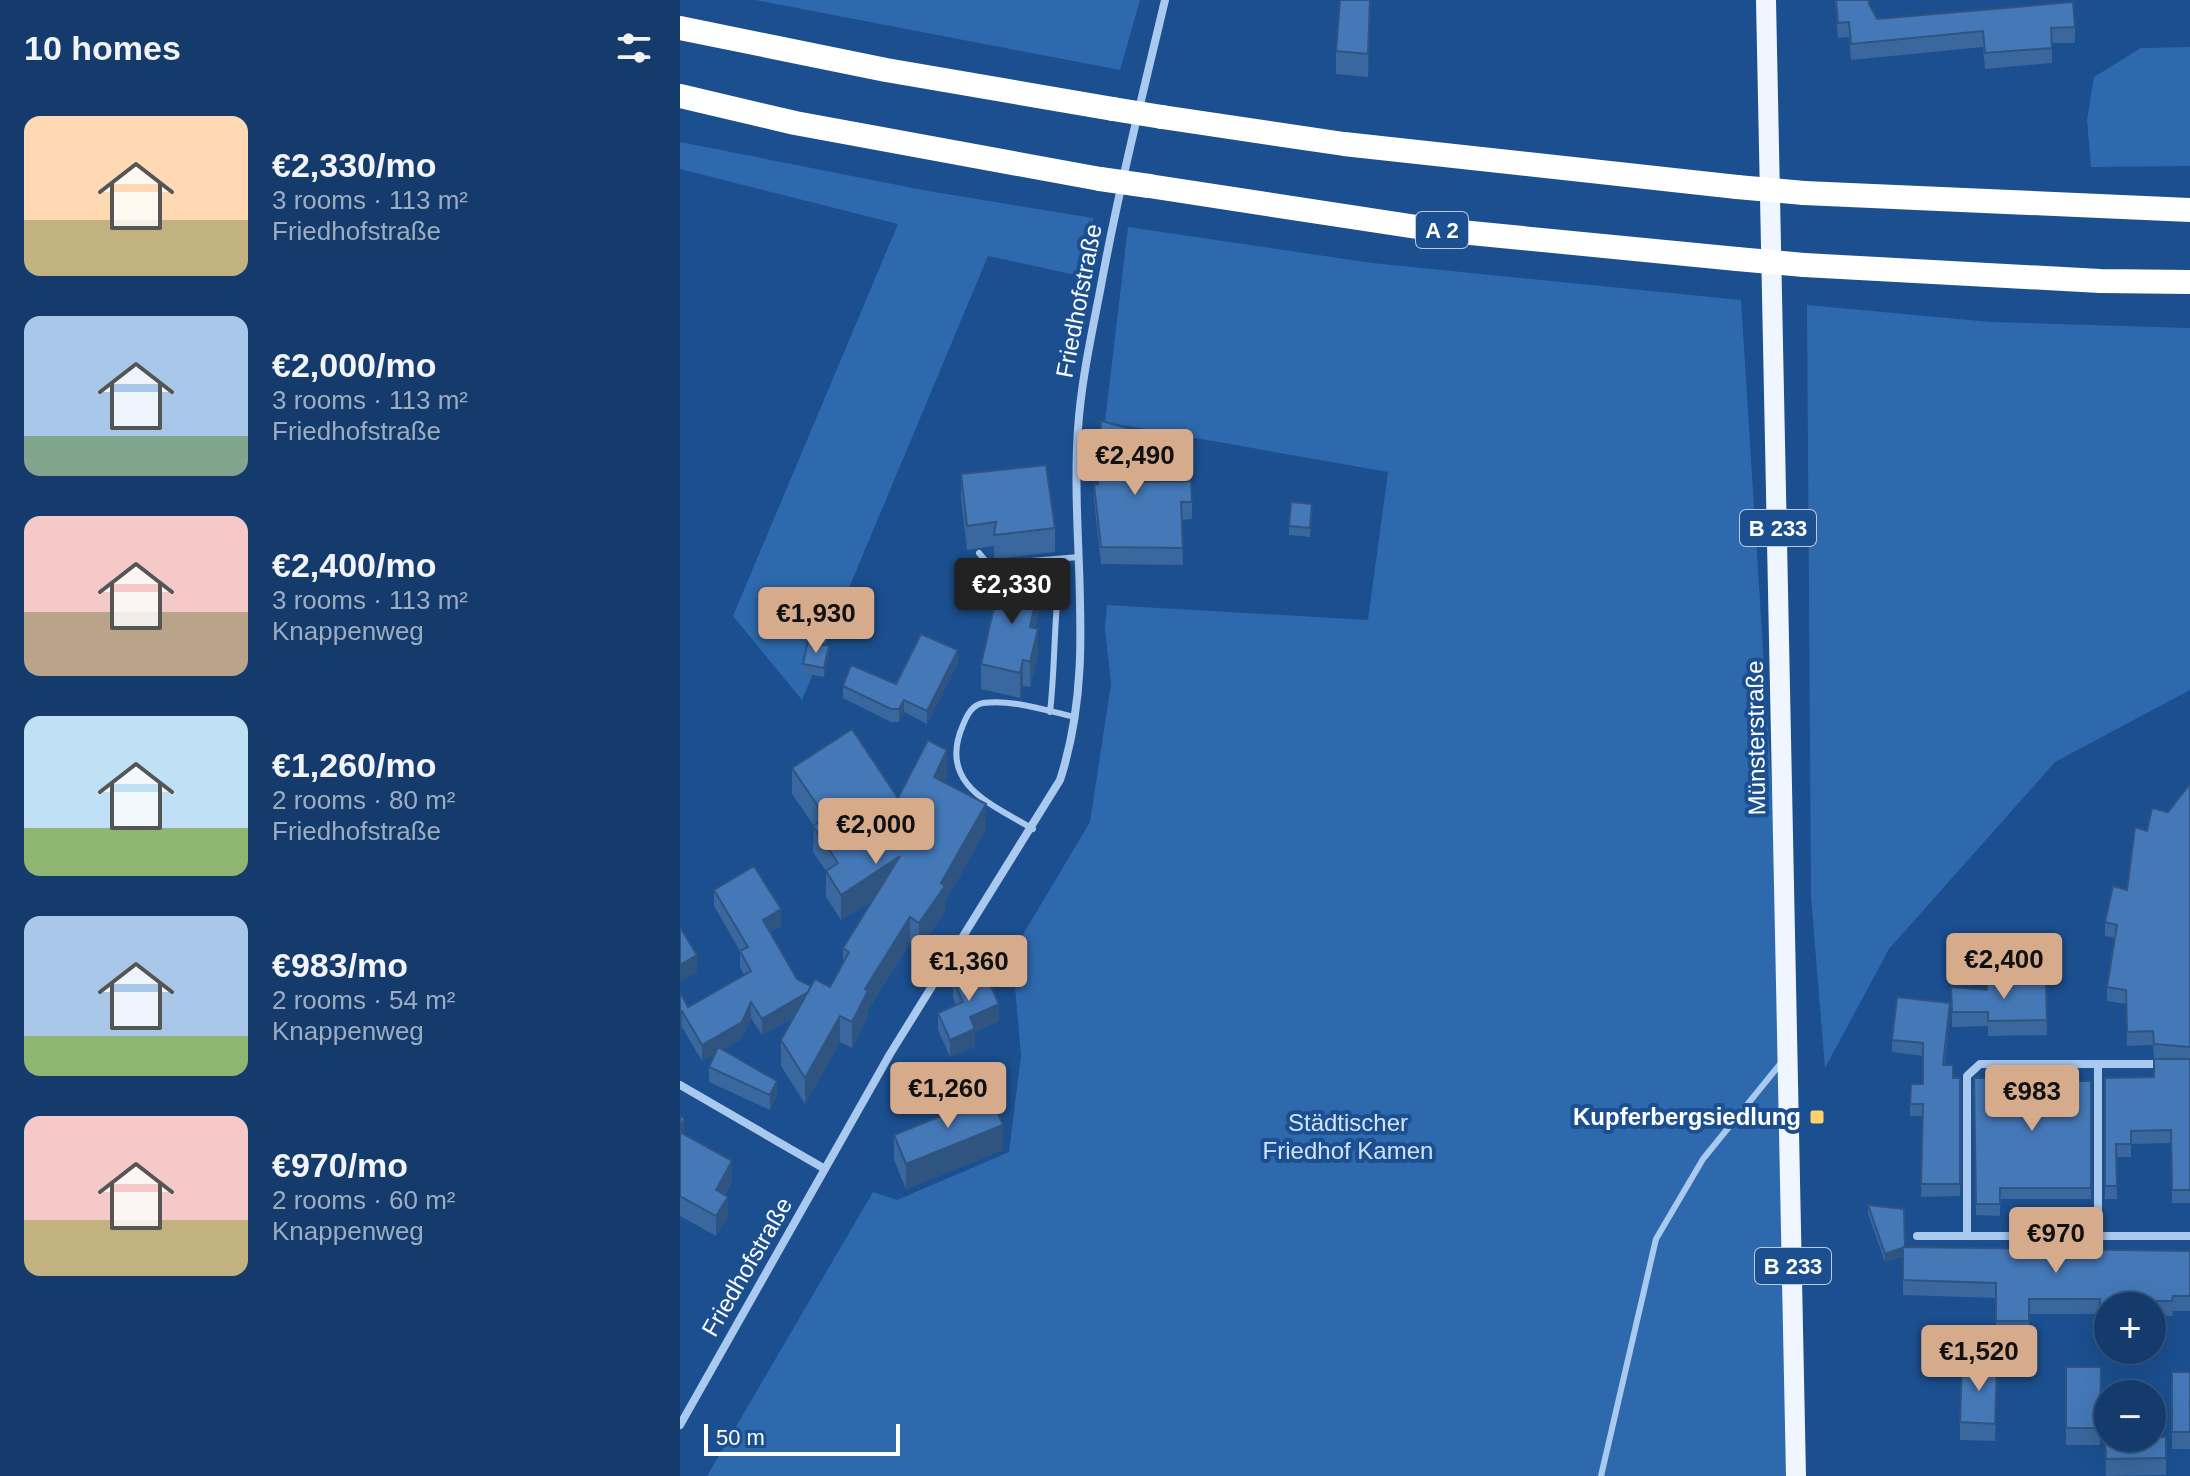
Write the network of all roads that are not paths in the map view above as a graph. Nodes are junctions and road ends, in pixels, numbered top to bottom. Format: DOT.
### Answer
graph roads {
  1 [pos="1165,0"];
  2 [pos="1766,0"];
  3 [pos="680,28"];
  4 [pos="680,96"];
  5 [pos="2190,210"];
  6 [pos="2190,282"];
  7 [pos="979,553"];
  8 [pos="1079,557"];
  9 [pos="1063,559"];
  10 [pos="1050,712"];
  11 [pos="1077,717"];
  12 [pos="1033,829"];
  13 [pos="1787,1055"];
  14 [pos="2098,1064"];
  15 [pos="2175,1064"];
  16 [pos="680,1085"];
  17 [pos="825,1169"];
  18 [pos="2098,1235"];
  19 [pos="1917,1236"];
  20 [pos="1967,1236"];
  21 [pos="2190,1236"];
  22 [pos="680,1425"];
  23 [pos="1601,1476"];
  24 [pos="1796,1476"];
  1 -- 8 [label="street, Friedhofstraße"];
  2 -- 13 [label="main road, Münsterstraße / B 233"];
  3 -- 5 [label="highway, bridge"];
  4 -- 6 [label="highway, A 2, bridge"];
  7 -- 9 [label="lane"];
  8 -- 9 [label="lane"];
  8 -- 11 [label="street, Friedhofstraße"];
  9 -- 10 [label="lane"];
  10 -- 11 [label="lane"];
  10 -- 12 [label="lane"];
  11 -- 12 [label="street, Friedhofstraße"];
  12 -- 17 [label="street, Friedhofstraße"];
  13 -- 23 [label="lane"];
  13 -- 24 [label="main road, Münsterstraße / B 233"];
  14 -- 15 [label="street"];
  14 -- 18 [label="street"];
  14 -- 20 [label="street"];
  16 -- 17 [label="street"];
  17 -- 22 [label="street, Friedhofstraße"];
  18 -- 20 [label="street"];
  18 -- 21 [label="street"];
  19 -- 20 [label="street"];
}
